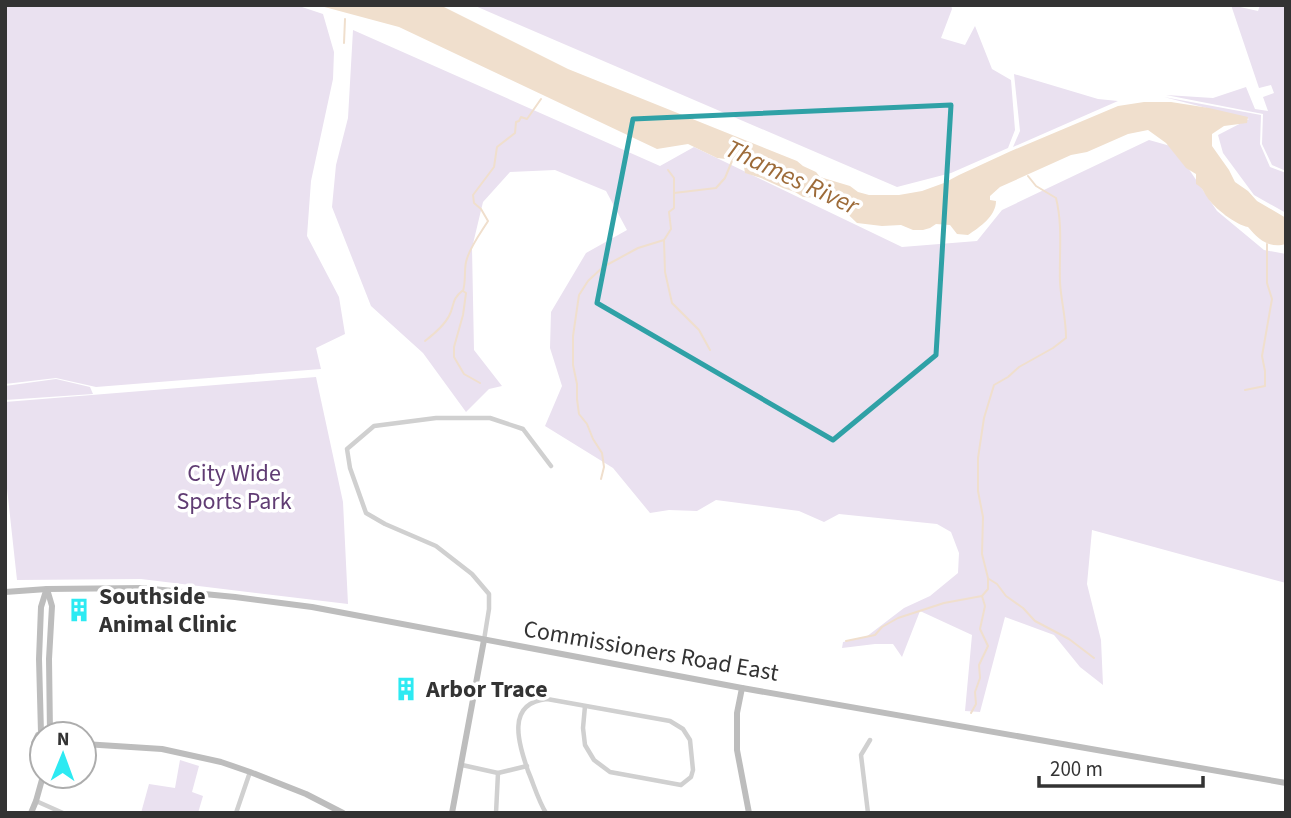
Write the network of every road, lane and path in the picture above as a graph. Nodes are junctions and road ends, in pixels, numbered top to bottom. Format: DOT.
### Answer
graph roads {
  1 [pos="551,466"];
  2 [pos="47,589"];
  3 [pos="5,592"];
  4 [pos="484,640"];
  5 [pos="742,688"];
  6 [pos="585,706"];
  7 [pos="41,720"];
  8 [pos="51,720"];
  9 [pos="870,740"];
  10 [pos="98,745"];
  11 [pos="462,765"];
  12 [pos="527,766"];
  13 [pos="250,772"];
  14 [pos="498,773"];
  15 [pos="1286,783"];
  16 [pos="39,790"];
  17 [pos="36,801"];
  18 [pos="31,813"];
  19 [pos="63,813"];
  20 [pos="236,813"];
  21 [pos="343,813"];
  22 [pos="452,813"];
  23 [pos="495,813"];
  24 [pos="546,813"];
  25 [pos="748,813"];
  26 [pos="868,813"];
  1 -- 4 [label="street"];
  2 -- 3 [label="main road, Commissioners Road East"];
  2 -- 4 [label="main road, Commissioners Road East"];
  2 -- 7 [label="main road"];
  2 -- 8 [label="main road"];
  4 -- 5 [label="main road, Commissioners Road East"];
  4 -- 11 [label="main road"];
  5 -- 15 [label="main road, Commissioners Road East"];
  5 -- 25 [label="main road"];
  6 -- 6 [label="street"];
  6 -- 12 [label="street"];
  9 -- 26 [label="street"];
  10 -- 13 [label="main road"];
  11 -- 14 [label="street"];
  11 -- 22 [label="main road"];
  12 -- 14 [label="street"];
  12 -- 24 [label="street"];
  13 -- 20 [label="street"];
  13 -- 21 [label="main road"];
  14 -- 23 [label="street"];
  16 -- 17 [label="main road"];
  17 -- 18 [label="main road"];
  17 -- 19 [label="street"];
}
